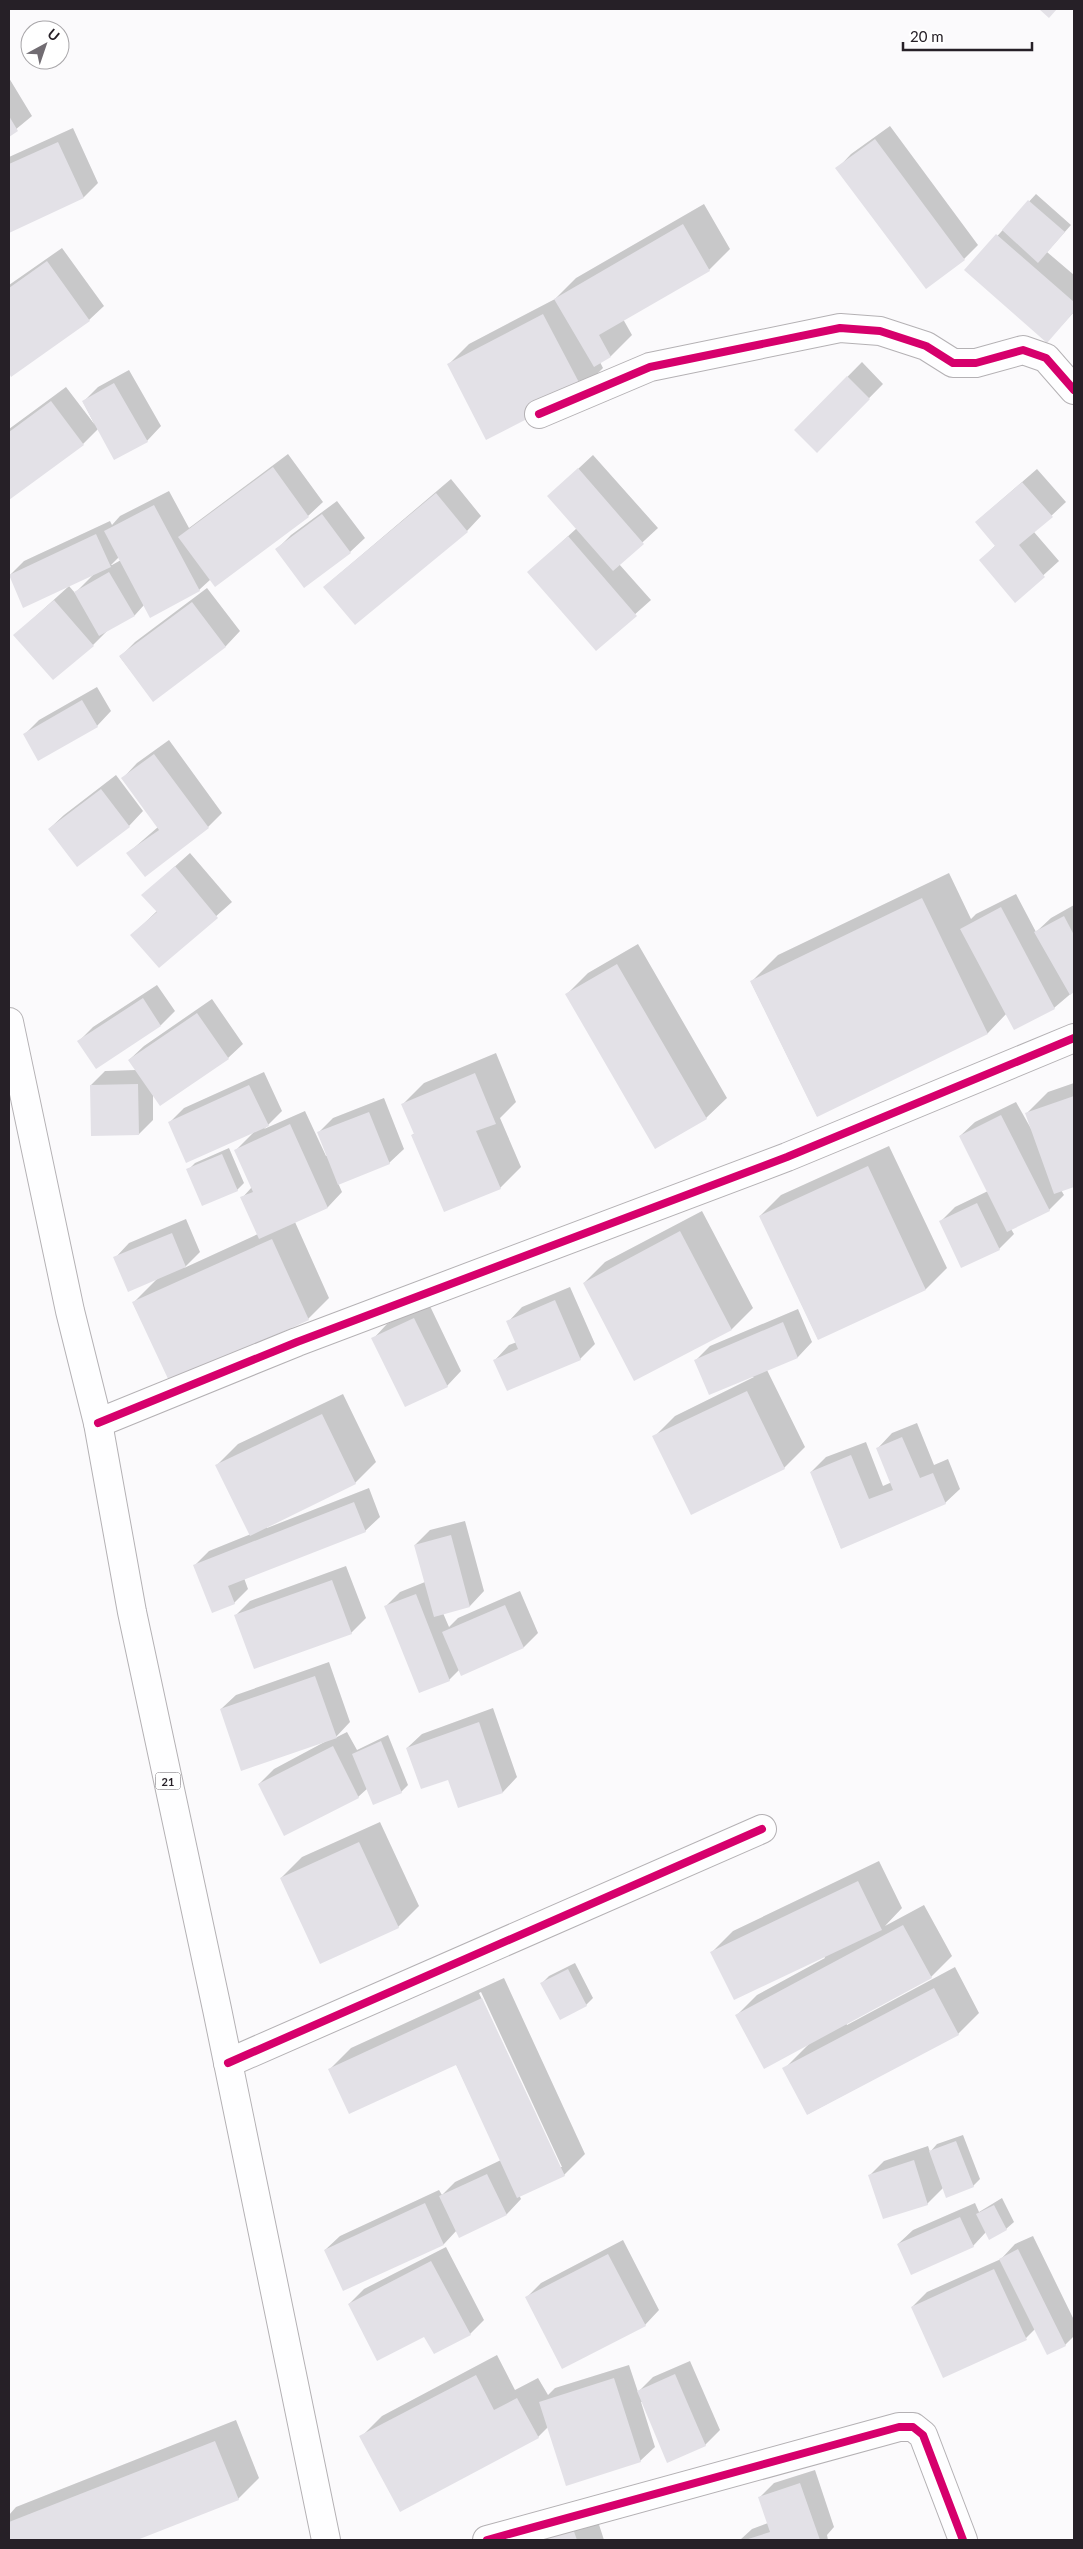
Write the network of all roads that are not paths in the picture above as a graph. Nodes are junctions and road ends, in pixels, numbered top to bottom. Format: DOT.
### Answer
graph roads {
  1 [pos="1074,390"];
  2 [pos="540,414"];
  3 [pos="9,1022"];
  4 [pos="1074,1038"];
  5 [pos="98,1423"];
  6 [pos="762,1829"];
  7 [pos="228,2063"];
  8 [pos="326,2540"];
  9 [pos="487,2540"];
  10 [pos="963,2540"];
  1 -- 2 [label="main road"];
  3 -- 5 [label="main road, 21"];
  4 -- 5 [label="main road"];
  5 -- 7 [label="main road, 21"];
  6 -- 7 [label="main road"];
  7 -- 8 [label="main road, 21"];
  9 -- 10 [label="main road"];
}
